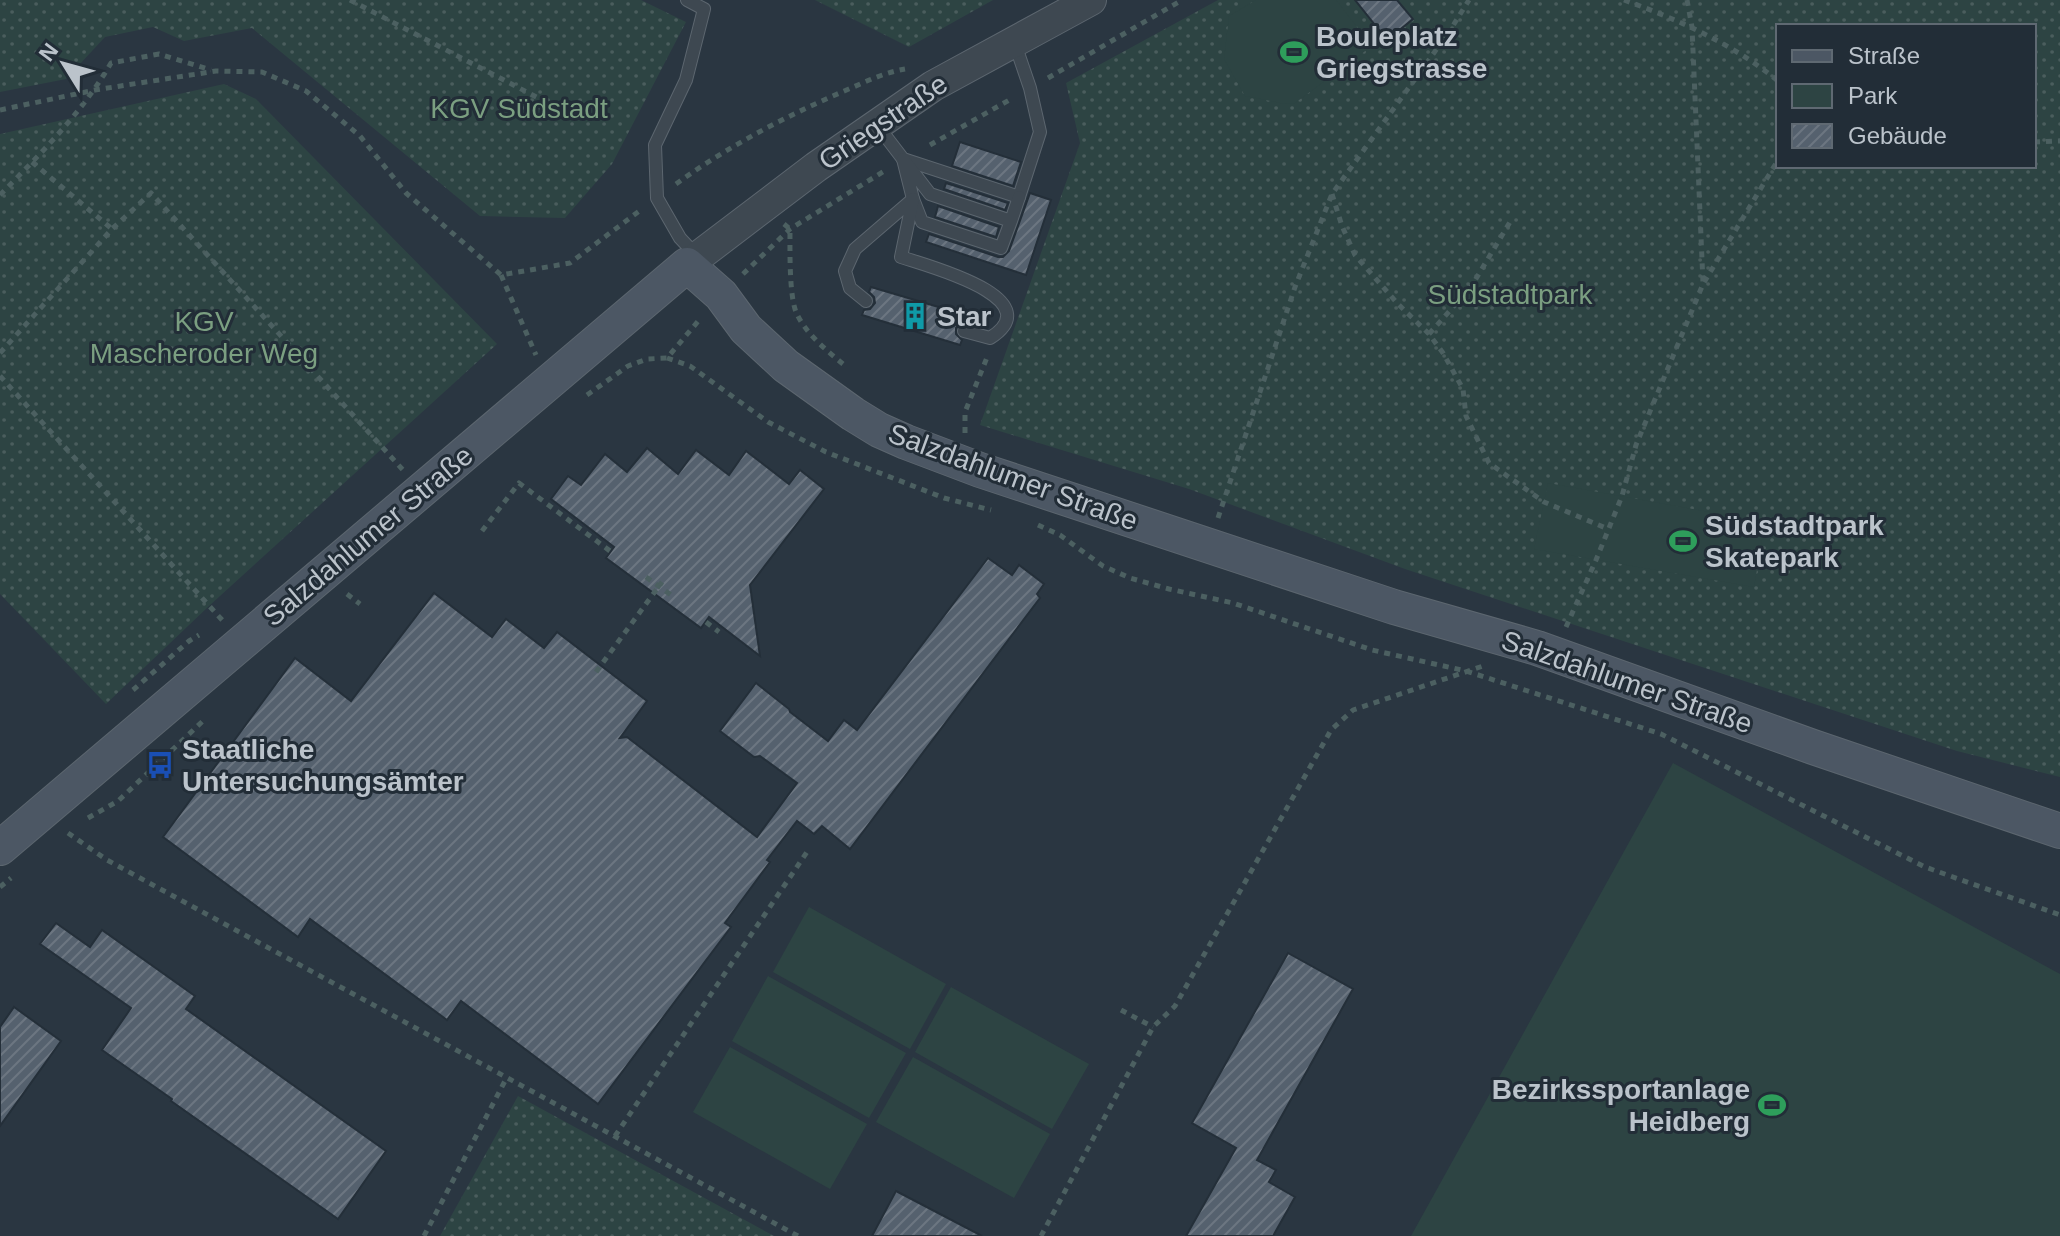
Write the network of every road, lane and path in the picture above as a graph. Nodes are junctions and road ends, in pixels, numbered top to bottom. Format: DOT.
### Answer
graph roads {
  1 [pos="350,0"];
  2 [pos="687,0"];
  3 [pos="1091,0"];
  4 [pos="1182,0"];
  5 [pos="1469,0"];
  6 [pos="1624,0"];
  7 [pos="1687,0"];
  8 [pos="1692,27"];
  9 [pos="1014,41"];
  10 [pos="918,67"];
  11 [pos="216,71"];
  12 [pos="1776,79"];
  13 [pos="1030,88"];
  14 [pos="95,90"];
  15 [pos="0,110"];
  16 [pos="571,115"];
  17 [pos="877,125"];
  18 [pos="2060,141"];
  19 [pos="2036,142"];
  20 [pos="903,159"];
  21 [pos="32,162"];
  22 [pos="1776,163"];
  23 [pos="1332,194"];
  24 [pos="0,195"];
  25 [pos="1019,197"];
  26 [pos="657,198"];
  27 [pos="913,199"];
  28 [pos="1011,221"];
  29 [pos="1510,222"];
  30 [pos="112,229"];
  31 [pos="692,261"];
  32 [pos="501,275"];
  33 [pos="1703,284"];
  34 [pos="721,295"];
  35 [pos="866,301"];
  36 [pos="964,331"];
  37 [pos="997,334"];
  38 [pos="1429,334"];
  39 [pos="0,353"];
  40 [pos="667,358"];
  41 [pos="538,360"];
  42 [pos="0,376"];
  43 [pos="586,396"];
  44 [pos="965,442"];
  45 [pos="426,486"];
  46 [pos="996,511"];
  47 [pos="1035,523"];
  48 [pos="1608,529"];
  49 [pos="482,531"];
  50 [pos="1209,546"];
  51 [pos="610,551"];
  52 [pos="646,577"];
  53 [pos="660,584"];
  54 [pos="340,589"];
  55 [pos="671,595"];
  56 [pos="360,604"];
  57 [pos="706,622"];
  58 [pos="719,632"];
  59 [pos="243,641"];
  60 [pos="1537,648"];
  61 [pos="1466,671"];
  62 [pos="596,672"];
  63 [pos="209,715"];
  64 [pos="85,820"];
  65 [pos="76,827"];
  66 [pos="2060,831"];
  67 [pos="68,833"];
  68 [pos="56,842"];
  69 [pos="0,848"];
  70 [pos="809,849"];
  71 [pos="2060,915"];
  72 [pos="1121,1010"];
  73 [pos="1153,1027"];
  74 [pos="507,1077"];
  75 [pos="615,1136"];
  76 [pos="424,1236"];
  77 [pos="798,1236"];
  78 [pos="1041,1236"];
  1 -- 16 [label="path"];
  2 -- 26 [label="lane"];
  3 -- 9 [label="street, Griegstraße"];
  4 -- 13 [label="path"];
  5 -- 23 [label="path"];
  6 -- 8 [label="path"];
  7 -- 8 [label="path"];
  8 -- 12 [label="path"];
  8 -- 33 [label="path"];
  9 -- 13 [label="lane"];
  9 -- 17 [label="street, Griegstraße"];
  10 -- 26 [label="path"];
  11 -- 14 [label="path"];
  11 -- 14 [label="path"];
  11 -- 32 [label="path"];
  13 -- 20 [label="path"];
  13 -- 25 [label="lane"];
  14 -- 15 [label="path"];
  14 -- 21 [label="path"];
  17 -- 20 [label="lane"];
  17 -- 31 [label="street, Griegstraße"];
  18 -- 19 [label="path"];
  20 -- 25 [label="lane"];
  20 -- 27 [label="lane"];
  20 -- 28 [label="lane"];
  20 -- 34 [label="path"];
  21 -- 24 [label="path"];
  21 -- 30 [label="path"];
  22 -- 33 [label="path"];
  23 -- 38 [label="path"];
  23 -- 50 [label="path"];
  25 -- 28 [label="lane"];
  26 -- 31 [label="lane"];
  26 -- 32 [label="path"];
  27 -- 28 [label="lane"];
  27 -- 35 [label="lane"];
  27 -- 37 [label="lane"];
  29 -- 38 [label="path"];
  30 -- 39 [label="path"];
  30 -- 45 [label="path"];
  31 -- 34 [label="main road, Salzdahlumer Straße"];
  31 -- 45 [label="main road, Salzdahlumer Straße"];
  32 -- 41 [label="path"];
  33 -- 48 [label="path"];
  34 -- 40 [label="path"];
  34 -- 50 [label="main road, Salzdahlumer Straße"];
  36 -- 37 [label="lane"];
  37 -- 44 [label="path"];
  38 -- 48 [label="path"];
  40 -- 43 [label="path"];
  40 -- 46 [label="path"];
  42 -- 59 [label="path"];
  45 -- 59 [label="main road, Salzdahlumer Straße"];
  47 -- 61 [label="path"];
  48 -- 60 [label="path"];
  49 -- 51 [label="path"];
  50 -- 60 [label="main road, Salzdahlumer Straße"];
  52 -- 53 [label="path"];
  53 -- 55 [label="path"];
  53 -- 62 [label="path"];
  54 -- 56 [label="path"];
  57 -- 58 [label="path"];
  59 -- 69 [label="main road, Salzdahlumer Straße"];
  60 -- 61 [label="path"];
  60 -- 66 [label="main road, Salzdahlumer Straße"];
  61 -- 71 [label="path"];
  61 -- 73 [label="path"];
  63 -- 64 [label="path"];
  65 -- 67 [label="path"];
  67 -- 68 [label="path"];
  67 -- 74 [label="path"];
  70 -- 75 [label="path"];
  72 -- 73 [label="path"];
  73 -- 78 [label="path"];
  74 -- 75 [label="path"];
  74 -- 76 [label="path"];
  75 -- 77 [label="path"];
}
